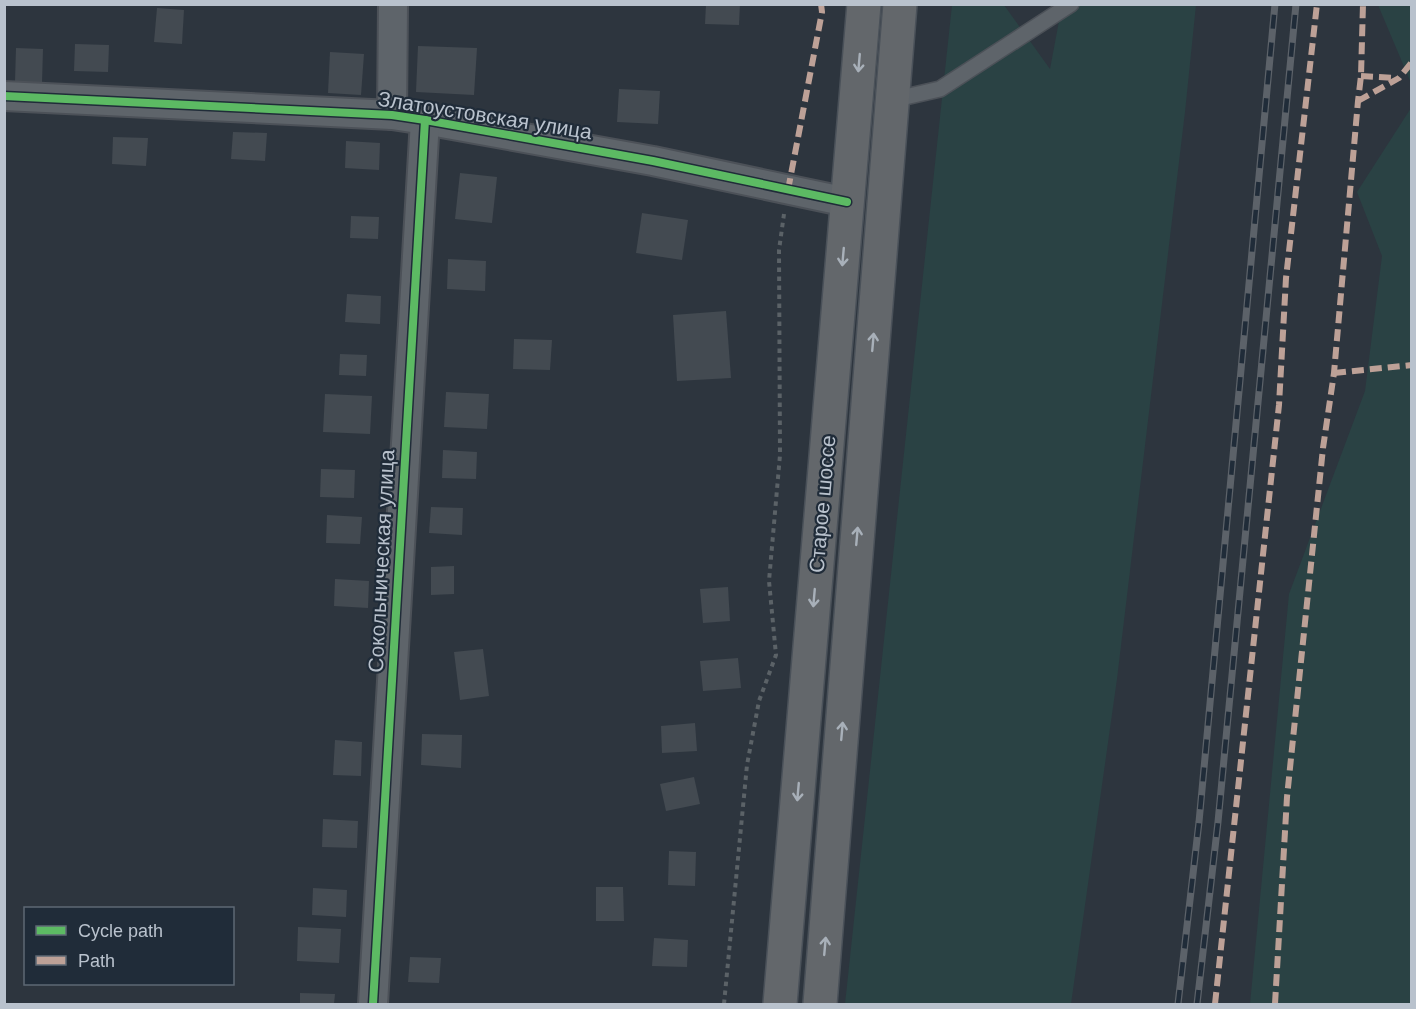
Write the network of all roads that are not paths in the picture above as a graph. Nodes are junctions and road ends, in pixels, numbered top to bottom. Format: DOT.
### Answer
graph roads {
  1 [pos="393,4"];
  2 [pos="864,4"];
  3 [pos="900,4"];
  4 [pos="1071,4"];
  5 [pos="4,96"];
  6 [pos="892,99"];
  7 [pos="392,115"];
  8 [pos="425,120"];
  9 [pos="847,202"];
  10 [pos="373,1005"];
  11 [pos="780,1005"];
  12 [pos="820,1005"];
  1 -- 7 [label="street"];
  2 -- 9 [label="highway, Старое шоссе, one-way"];
  3 -- 6 [label="highway, Старое шоссе"];
  4 -- 6 [label="lane"];
  5 -- 7 [label="street, Златоустовская улица"];
  12 -- 6 [label="highway, Старое шоссе, one-way"];
  7 -- 8 [label="street, Златоустовская улица"];
  8 -- 9 [label="street, Златоустовская улица"];
  8 -- 10 [label="street, Сокольническая улица"];
  9 -- 11 [label="highway, Старое шоссе, one-way"];
}
